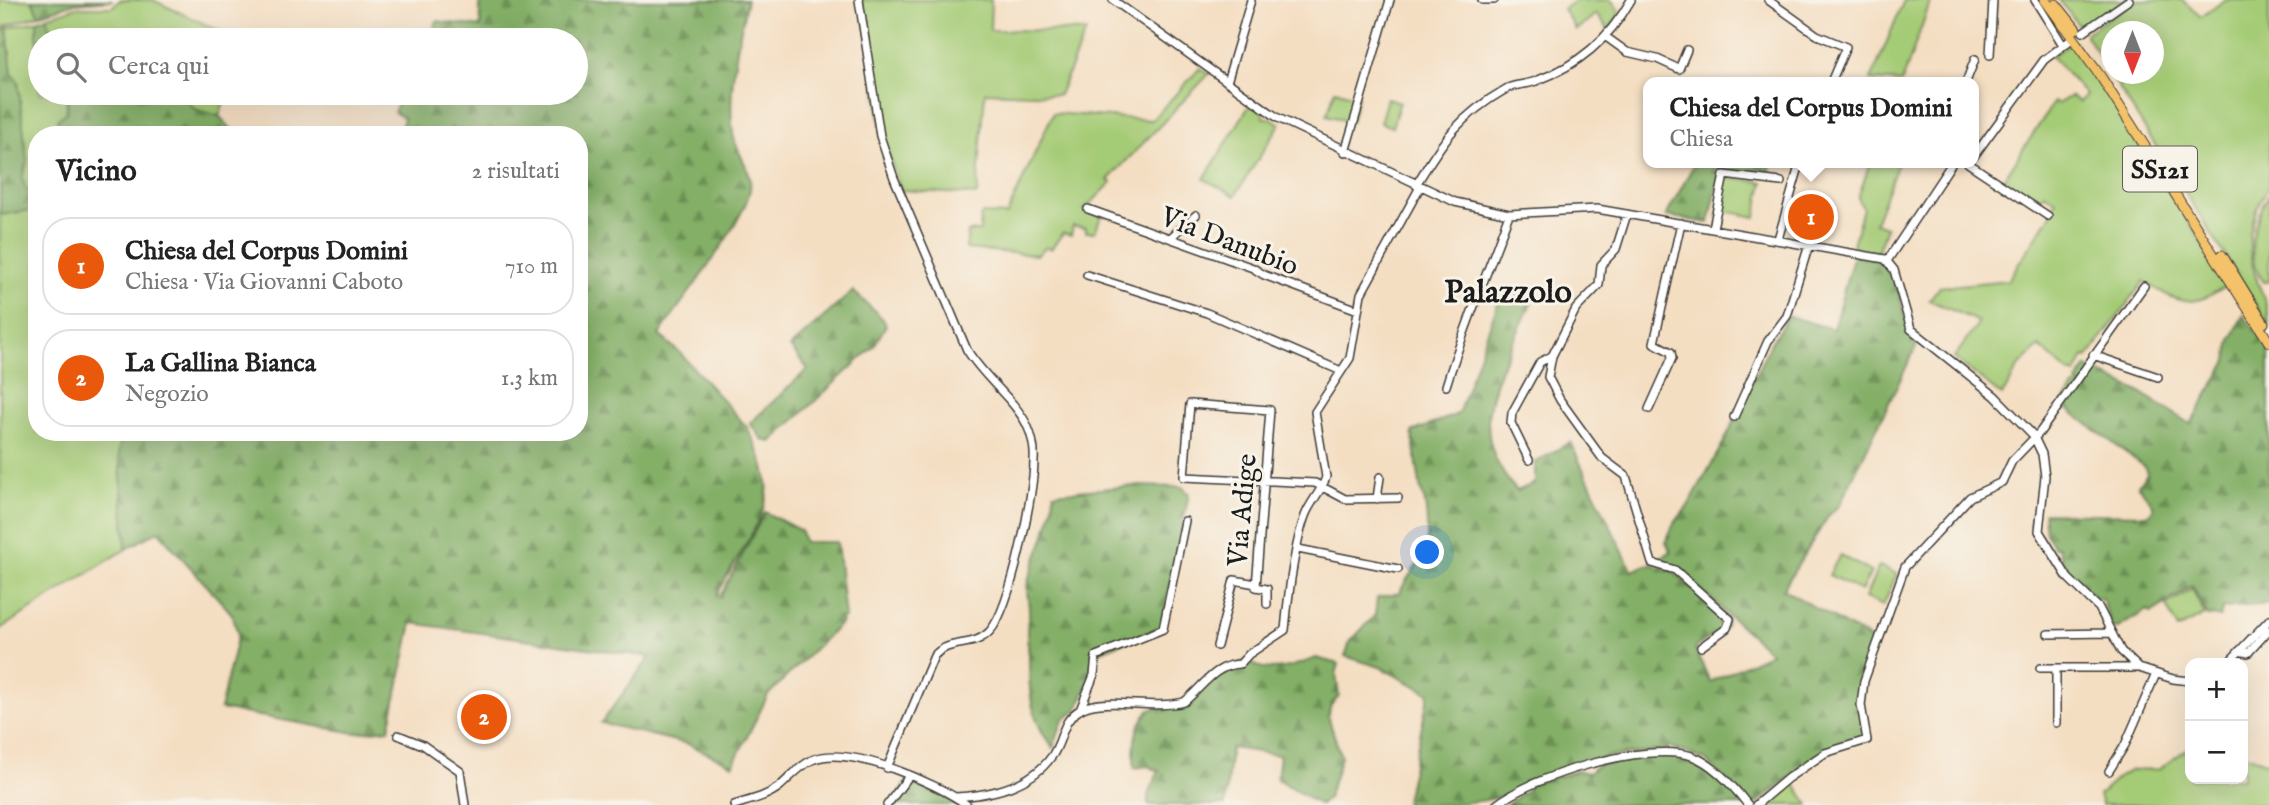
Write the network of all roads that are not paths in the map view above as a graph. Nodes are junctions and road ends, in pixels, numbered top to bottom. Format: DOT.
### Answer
graph roads {
  1 [pos="859,0"];
  2 [pos="1113,0"];
  3 [pos="1251,0"];
  4 [pos="1390,0"];
  5 [pos="1482,0"];
  6 [pos="1631,0"];
  7 [pos="1768,0"];
  8 [pos="1993,0"];
  9 [pos="2035,0"];
  10 [pos="2045,0"];
  11 [pos="2055,0"];
  12 [pos="2129,0"];
  13 [pos="1493,1"];
  14 [pos="2083,32"];
  15 [pos="1606,37"];
  16 [pos="2072,39"];
  17 [pos="2063,45"];
  18 [pos="1687,50"];
  19 [pos="1990,55"];
  20 [pos="1975,59"];
  21 [pos="1834,77"];
  22 [pos="1968,77"];
  23 [pos="1227,82"];
  24 [pos="1979,149"];
  25 [pos="1345,152"];
  26 [pos="1799,168"];
  27 [pos="1949,168"];
  28 [pos="1976,168"];
  29 [pos="1781,181"];
  30 [pos="1418,186"];
  31 [pos="1088,209"];
  32 [pos="1509,214"];
  33 [pos="1627,214"];
  34 [pos="1196,215"];
  35 [pos="2048,216"];
  36 [pos="1681,223"];
  37 [pos="1713,228"];
  38 [pos="1170,238"];
  39 [pos="1778,239"];
  40 [pos="1809,244"];
  41 [pos="1887,261"];
  42 [pos="1087,275"];
  43 [pos="2144,286"];
  44 [pos="1358,310"];
  45 [pos="2269,331"];
  46 [pos="2269,342"];
  47 [pos="2093,355"];
  48 [pos="1552,356"];
  49 [pos="1341,371"];
  50 [pos="2158,377"];
  51 [pos="1446,386"];
  52 [pos="1650,409"];
  53 [pos="1734,417"];
  54 [pos="2034,438"];
  55 [pos="1529,460"];
  56 [pos="1380,477"];
  57 [pos="1264,481"];
  58 [pos="1323,485"];
  59 [pos="1398,498"];
  60 [pos="1377,499"];
  61 [pos="1185,521"];
  62 [pos="1298,549"];
  63 [pos="1398,569"];
  64 [pos="1256,584"];
  65 [pos="1268,604"];
  66 [pos="2268,624"];
  67 [pos="2110,633"];
  68 [pos="2048,634"];
  69 [pos="1217,646"];
  70 [pos="1701,647"];
  71 [pos="2233,658"];
  72 [pos="2040,668"];
  73 [pos="2056,668"];
  74 [pos="2139,668"];
  75 [pos="2156,674"];
  76 [pos="2185,680"];
  77 [pos="1080,710"];
  78 [pos="2056,723"];
  79 [pos="398,735"];
  80 [pos="887,768"];
  81 [pos="2109,771"];
  82 [pos="909,776"];
  83 [pos="956,797"];
  84 [pos="465,805"];
  85 [pos="734,805"];
  86 [pos="887,805"];
  87 [pos="967,805"];
  88 [pos="1496,805"];
  89 [pos="1748,805"];
  90 [pos="1756,805"];
  1 -- 80 [label="street"];
  2 -- 23 [label="street"];
  3 -- 23 [label="street"];
  4 -- 25 [label="street"];
  5 -- 13 [label="street"];
  6 -- 15 [label="street"];
  7 -- 21 [label="street"];
  8 -- 19 [label="street"];
  9 -- 17 [label="street"];
  10 -- 46 [label="main road, SS121"];
  11 -- 45 [label="main road, SS121"];
  12 -- 14 [label="street"];
  15 -- 18 [label="street"];
  15 -- 30 [label="street"];
  16 -- 17 [label="street"];
  17 -- 24 [label="street"];
  20 -- 22 [label="street"];
  23 -- 25 [label="street"];
  25 -- 30 [label="street"];
  26 -- 39 [label="street"];
  27 -- 41 [label="street"];
  28 -- 35 [label="street"];
  29 -- 37 [label="street"];
  30 -- 32 [label="street"];
  30 -- 44 [label="street"];
  31 -- 38 [label="street, Via Danubio"];
  32 -- 33 [label="street"];
  32 -- 51 [label="street"];
  33 -- 36 [label="street"];
  33 -- 48 [label="street"];
  34 -- 38 [label="street"];
  36 -- 37 [label="street"];
  36 -- 52 [label="street"];
  37 -- 39 [label="street"];
  38 -- 44 [label="street, Via Danubio"];
  39 -- 40 [label="street"];
  40 -- 41 [label="street"];
  40 -- 53 [label="street"];
  41 -- 54 [label="street"];
  42 -- 49 [label="street"];
  43 -- 47 [label="street"];
  44 -- 49 [label="street"];
  47 -- 50 [label="street"];
  47 -- 54 [label="street"];
  48 -- 55 [label="street"];
  48 -- 70 [label="street"];
  49 -- 58 [label="street"];
  54 -- 67 [label="street"];
  54 -- 90 [label="street"];
  56 -- 60 [label="street"];
  57 -- 57 [label="street, Via Adige"];
  57 -- 58 [label="street"];
  57 -- 64 [label="street, Via Adige"];
  58 -- 60 [label="street"];
  58 -- 62 [label="street"];
  59 -- 60 [label="street"];
  61 -- 77 [label="street"];
  62 -- 63 [label="street"];
  62 -- 77 [label="street"];
  64 -- 65 [label="street, Via Adige"];
  64 -- 69 [label="street"];
  66 -- 71 [label="street"];
  67 -- 68 [label="street"];
  67 -- 74 [label="street"];
  72 -- 73 [label="street"];
  73 -- 74 [label="street"];
  73 -- 78 [label="street"];
  74 -- 75 [label="street"];
  75 -- 76 [label="street"];
  75 -- 81 [label="street"];
  77 -- 83 [label="street"];
  79 -- 84 [label="street"];
  80 -- 82 [label="street"];
  80 -- 85 [label="street"];
  82 -- 83 [label="street"];
  82 -- 86 [label="street"];
  83 -- 87 [label="street"];
  88 -- 89 [label="street"];
}
